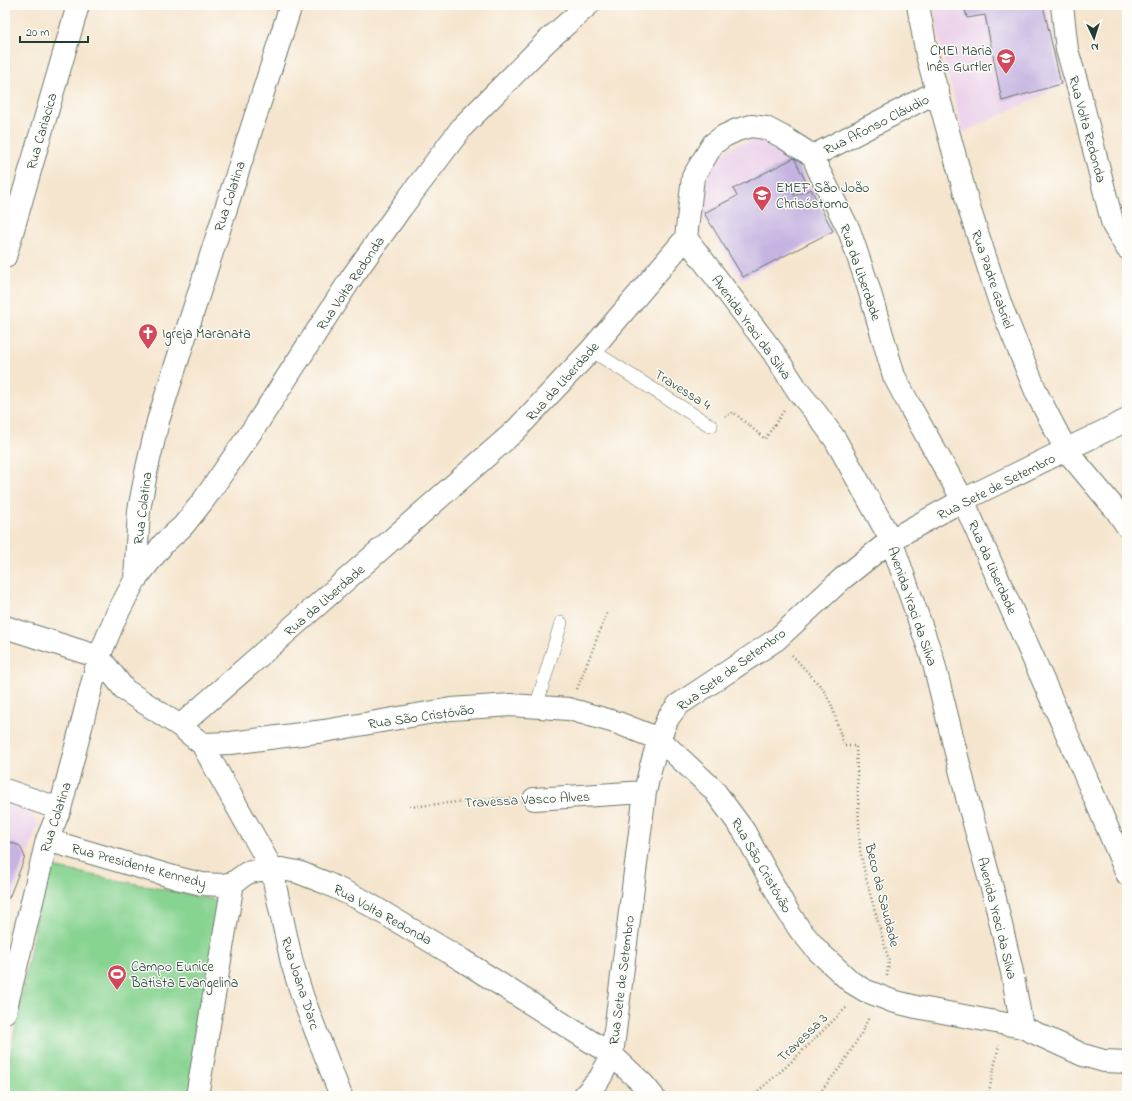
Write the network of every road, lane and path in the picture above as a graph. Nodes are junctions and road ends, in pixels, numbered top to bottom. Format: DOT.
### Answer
graph roads {
  1 [pos="78,5"];
  2 [pos="291,5"];
  3 [pos="588,5"];
  4 [pos="918,5"];
  5 [pos="1062,5"];
  6 [pos="938,92"];
  7 [pos="814,156"];
  8 [pos="686,238"];
  9 [pos="1127,248"];
  10 [pos="5,256"];
  11 [pos="591,350"];
  12 [pos="798,391"];
  13 [pos="1127,420"];
  14 [pos="711,426"];
  15 [pos="1066,450"];
  16 [pos="964,500"];
  17 [pos="1127,526"];
  18 [pos="891,540"];
  19 [pos="135,580"];
  20 [pos="607,613"];
  21 [pos="561,623"];
  22 [pos="5,627"];
  23 [pos="777,639"];
  24 [pos="99,657"];
  25 [pos="536,707"];
  26 [pos="569,709"];
  27 [pos="180,726"];
  28 [pos="659,739"];
  29 [pos="202,744"];
  30 [pos="5,790"];
  31 [pos="644,792"];
  32 [pos="534,799"];
  33 [pos="410,807"];
  34 [pos="60,809"];
  35 [pos="47,840"];
  36 [pos="271,867"];
  37 [pos="1127,874"];
  38 [pos="233,883"];
  39 [pos="871,993"];
  40 [pos="5,1012"];
  41 [pos="1013,1025"];
  42 [pos="612,1055"];
  43 [pos="1127,1062"];
  44 [pos="197,1096"];
  45 [pos="341,1096"];
  46 [pos="584,1096"];
  47 [pos="653,1096"];
  48 [pos="752,1096"];
  49 [pos="816,1096"];
  50 [pos="988,1096"];
  1 -- 10 [label="street, Rua Cariacica"];
  2 -- 19 [label="street, Rua Colatina"];
  3 -- 19 [label="street, Rua Volta Redonda"];
  4 -- 6 [label="street, Rua Padre Gabriel"];
  5 -- 9 [label="street, Rua Volta Redonda"];
  6 -- 7 [label="street, Rua Afonso Cláudio"];
  6 -- 15 [label="street, Rua Padre Gabriel"];
  7 -- 8 [label="street"];
  7 -- 16 [label="street, Rua da Liberdade"];
  8 -- 11 [label="street, Rua da Liberdade"];
  8 -- 12 [label="street, Avenida Yraci da Silva"];
  11 -- 14 [label="lane, Travessa 4"];
  11 -- 27 [label="street, Rua da Liberdade"];
  12 -- 14 [label="path, Travessa 4"];
  12 -- 18 [label="street, Avenida Yraci da Silva"];
  13 -- 15 [label="street, Rua Sete de Setembro"];
  15 -- 16 [label="street, Rua Sete de Setembro"];
  15 -- 17 [label="street, Rua Padre Gabriel"];
  16 -- 18 [label="street, Rua Sete de Setembro"];
  16 -- 37 [label="street, Rua da Liberdade"];
  18 -- 23 [label="street, Rua Sete de Setembro"];
  18 -- 41 [label="street, Avenida Yraci da Silva"];
  19 -- 24 [label="street, Rua Colatina"];
  20 -- 26 [label="path"];
  21 -- 25 [label="lane"];
  22 -- 24 [label="street"];
  23 -- 28 [label="street, Rua Sete de Setembro"];
  23 -- 39 [label="path, Beco da Saudade"];
  24 -- 27 [label="street"];
  24 -- 34 [label="street, Rua Colatina"];
  25 -- 26 [label="street, Rua São Cristóvão"];
  25 -- 29 [label="street, Rua São Cristóvão"];
  26 -- 28 [label="street, Rua São Cristóvão"];
  27 -- 29 [label="street"];
  28 -- 31 [label="street, Rua Sete de Setembro"];
  28 -- 39 [label="street, Rua São Cristóvão"];
  29 -- 36 [label="street"];
  30 -- 34 [label="street"];
  31 -- 32 [label="street, Travessa Vasco Alves"];
  31 -- 42 [label="street, Rua Sete de Setembro"];
  32 -- 33 [label="path, Travessa Vasco Alves"];
  34 -- 35 [label="street, Rua Colatina"];
  35 -- 38 [label="street, Rua Presidente Kennedy"];
  35 -- 40 [label="street, Rua Colatina"];
  36 -- 38 [label="street"];
  36 -- 42 [label="street, Rua Volta Redonda"];
  36 -- 45 [label="street, Rua Joana D'arc"];
  38 -- 44 [label="street"];
  39 -- 41 [label="street, Rua São Cristóvão"];
  39 -- 48 [label="path, Travessa 3"];
  39 -- 49 [label="path, Beco da Saudade"];
  41 -- 43 [label="street, Rua São Cristóvão"];
  41 -- 50 [label="path"];
  42 -- 46 [label="street"];
  42 -- 47 [label="street, Rua Volta Redonda"];
}
